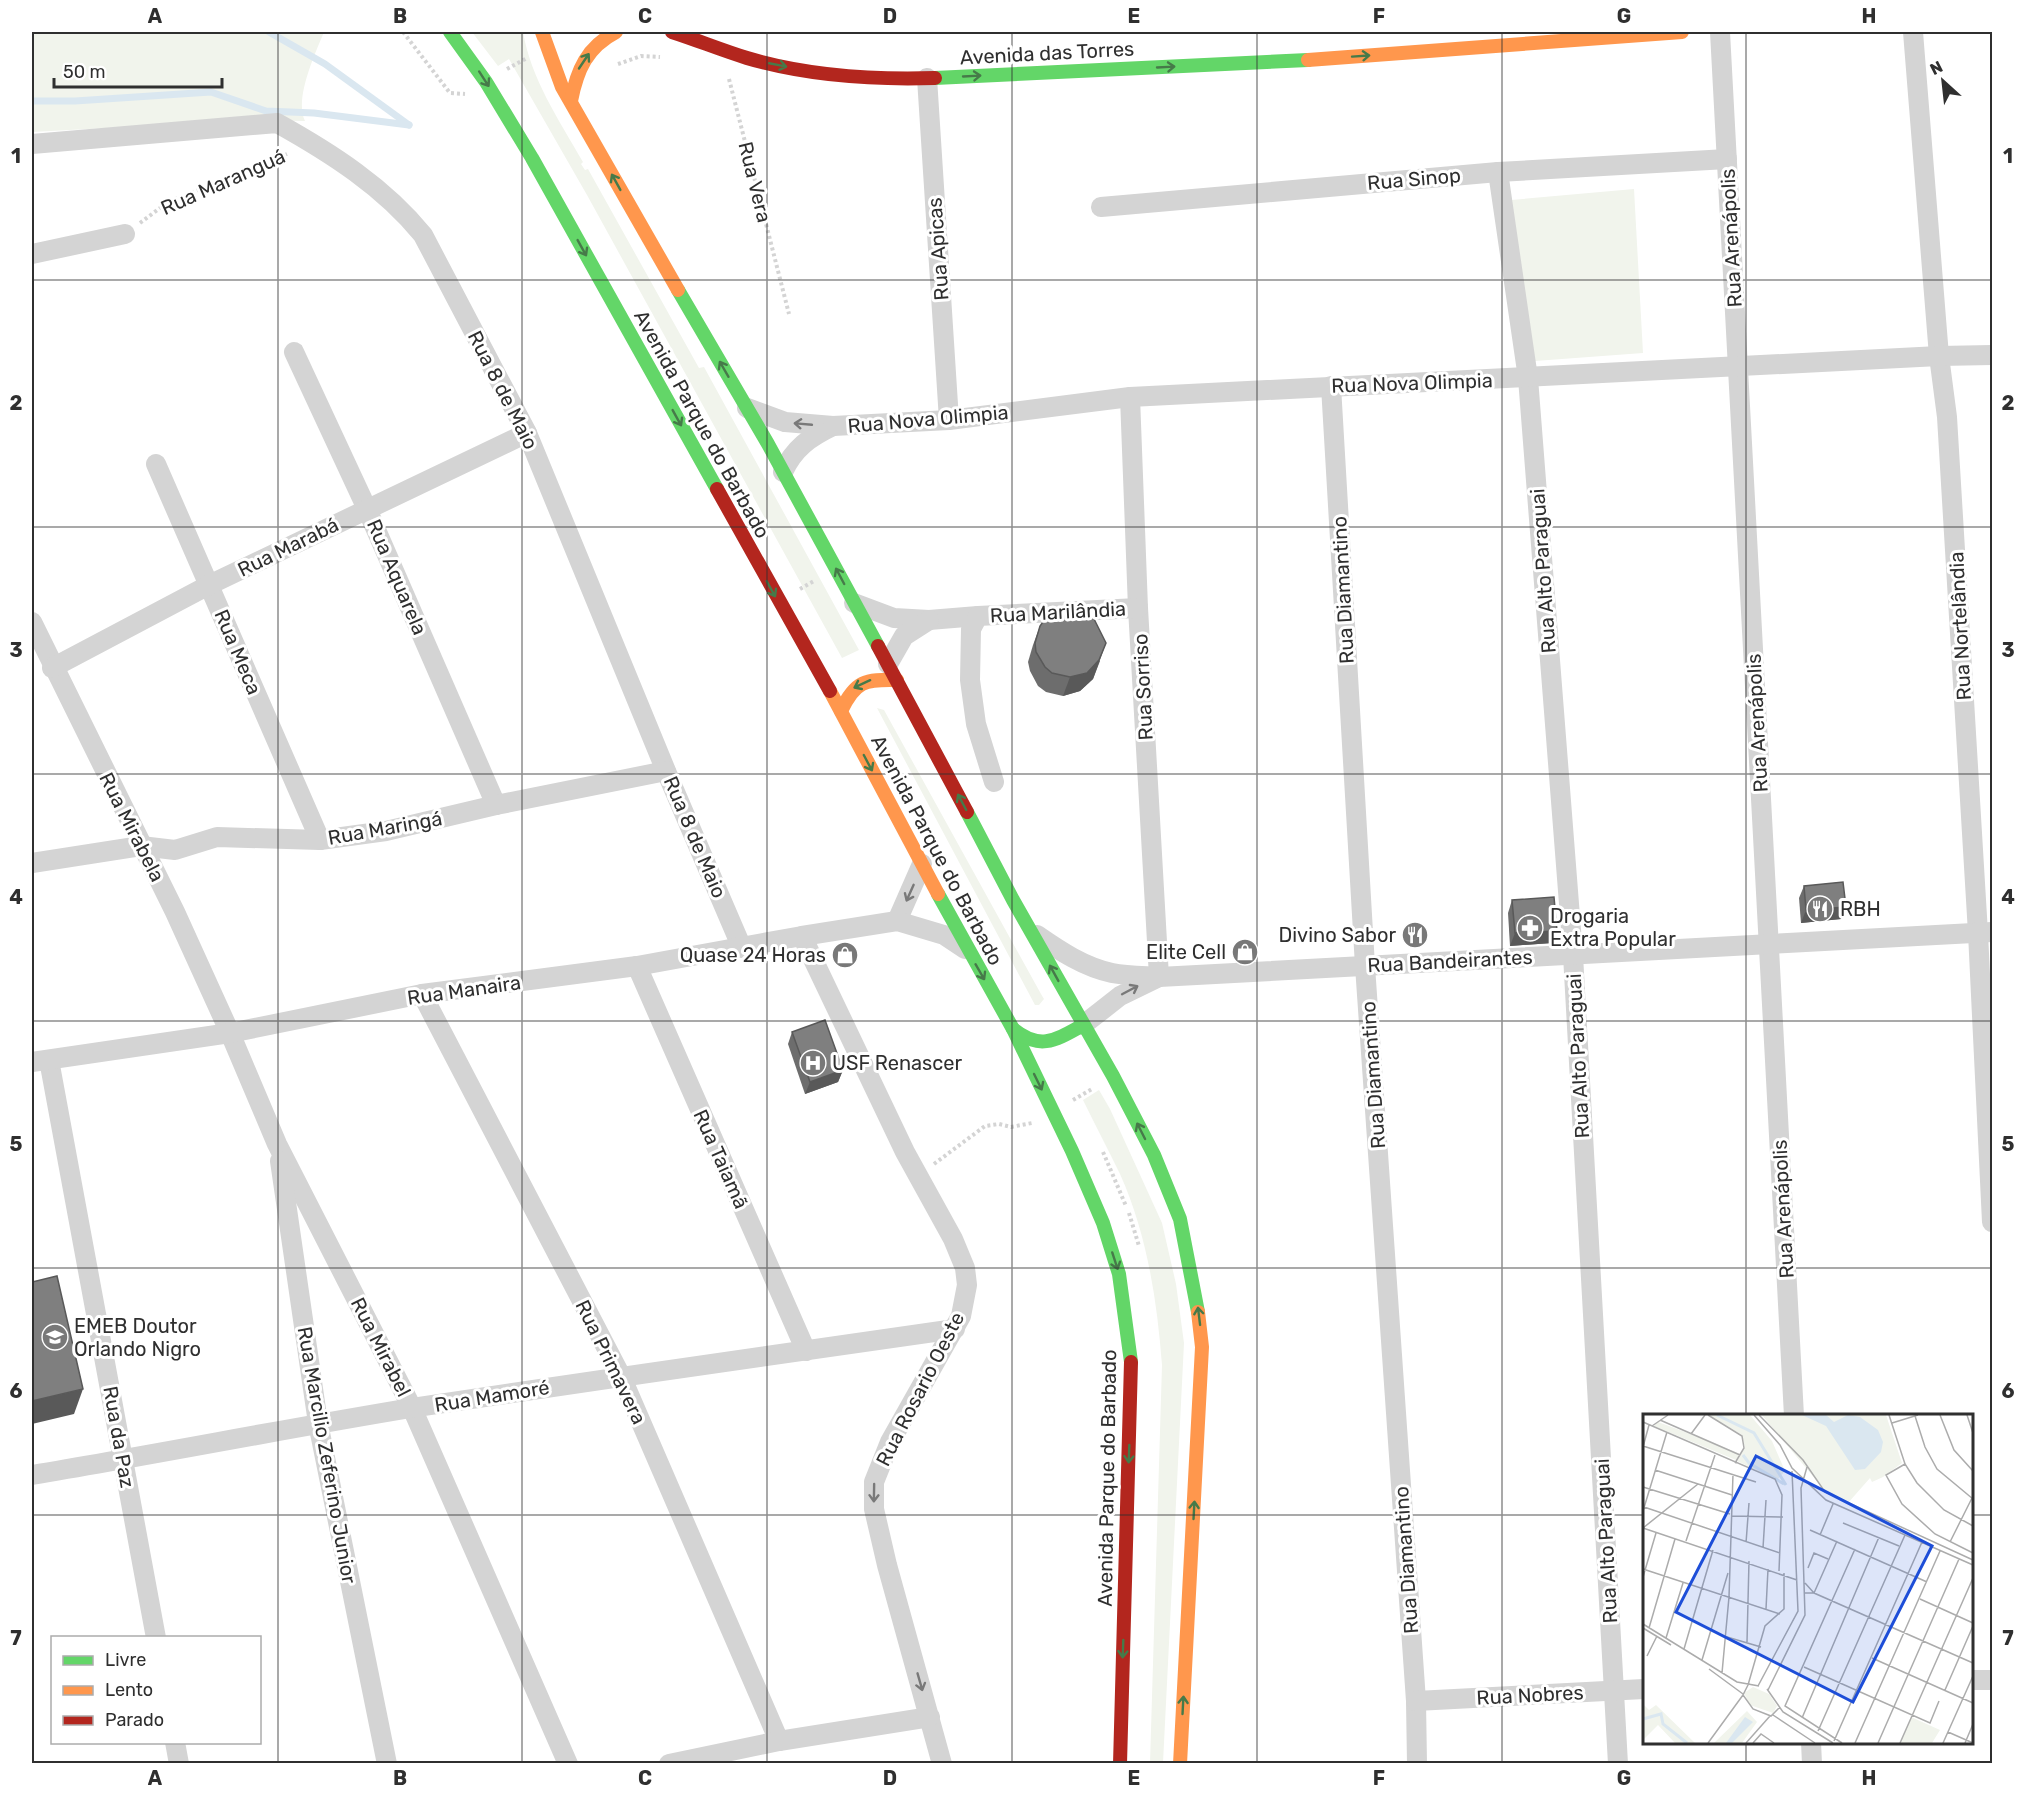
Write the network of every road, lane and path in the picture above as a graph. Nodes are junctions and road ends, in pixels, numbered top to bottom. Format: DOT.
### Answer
graph roads {
  1 [pos="403,32"];
  2 [pos="450,32"];
  3 [pos="542,32"];
  4 [pos="616,32"];
  5 [pos="672,32"];
  6 [pos="1682,32"];
  7 [pos="1720,32"];
  8 [pos="1913,32"];
  9 [pos="722,49"];
  10 [pos="927,78"];
  11 [pos="465,94"];
  12 [pos="571,101"];
  13 [pos="313,143"];
  14 [pos="32,144"];
  15 [pos="1727,159"];
  16 [pos="1498,172"];
  17 [pos="1101,207"];
  18 [pos="125,234"];
  19 [pos="32,254"];
  20 [pos="789,314"];
  21 [pos="294,352"];
  22 [pos="1992,355"];
  23 [pos="1939,356"];
  24 [pos="1738,367"];
  25 [pos="1528,378"];
  26 [pos="1332,386"];
  27 [pos="1130,397"];
  28 [pos="747,408"];
  29 [pos="949,420"];
  30 [pos="833,426"];
  31 [pos="527,433"];
  32 [pos="156,464"];
  33 [pos="783,472"];
  34 [pos="367,509"];
  35 [pos="836,569"];
  36 [pos="209,585"];
  37 [pos="778,600"];
  38 [pos="854,603"];
  39 [pos="1138,608"];
  40 [pos="978,616"];
  41 [pos="929,620"];
  42 [pos="32,622"];
  43 [pos="37,648"];
  44 [pos="52,668"];
  45 [pos="893,672"];
  46 [pos="841,711"];
  47 [pos="666,771"];
  48 [pos="994,782"];
  49 [pos="496,805"];
  50 [pos="320,840"];
  51 [pos="141,846"];
  52 [pos="32,863"];
  53 [pos="922,864"];
  54 [pos="897,921"];
  55 [pos="1031,932"];
  56 [pos="1985,932"];
  57 [pos="802,936"];
  58 [pos="1769,944"];
  59 [pos="742,948"];
  60 [pos="968,950"];
  61 [pos="1573,955"];
  62 [pos="637,966"];
  63 [pos="1365,966"];
  64 [pos="1159,977"];
  65 [pos="422,994"];
  66 [pos="1083,1024"];
  67 [pos="1013,1029"];
  68 [pos="230,1033"];
  69 [pos="40,1061"];
  70 [pos="1113,1076"];
  71 [pos="1053,1112"];
  72 [pos="277,1144"];
  73 [pos="916,1173"];
  74 [pos="1992,1222"];
  75 [pos="955,1329"];
  76 [pos="806,1351"];
  77 [pos="621,1376"];
  78 [pos="412,1408"];
  79 [pos="1794,1414"];
  80 [pos="318,1424"];
  81 [pos="123,1460"];
  82 [pos="32,1475"];
  83 [pos="156,1636"];
  84 [pos="1973,1680"];
  85 [pos="1992,1680"];
  86 [pos="1643,1689"];
  87 [pos="1615,1690"];
  88 [pos="1416,1701"];
  89 [pos="930,1717"];
  90 [pos="779,1741"];
  91 [pos="175,1744"];
  92 [pos="1811,1744"];
  93 [pos="179,1764"];
  94 [pos="387,1764"];
  95 [pos="568,1764"];
  96 [pos="669,1764"];
  97 [pos="942,1764"];
  98 [pos="1120,1764"];
  99 [pos="1180,1764"];
  100 [pos="1417,1764"];
  101 [pos="1618,1764"];
  102 [pos="1812,1764"];
  1 -- 11 [label="path"];
  2 -- 37 [label="main road, Avenida Parque do Barbado, one-way"];
  3 -- 12 [label="main road"];
  12 -- 4 [label="main road, one-way"];
  5 -- 9 [label="main road, Avenida das Torres"];
  10 -- 6 [label="main road, Avenida das Torres, one-way"];
  7 -- 15 [label="street, Rua Arenápolis"];
  8 -- 23 [label="street, Rua Nortelândia"];
  9 -- 10 [label="main road, Avenida das Torres, one-way"];
  9 -- 20 [label="path, Rua Vera"];
  10 -- 29 [label="street, Rua Apicas"];
  28 -- 12 [label="main road, one-way"];
  13 -- 14 [label="street, Rua 8 de Maio"];
  13 -- 18 [label="path, Rua Maranguá"];
  13 -- 31 [label="street, Rua 8 de Maio"];
  15 -- 16 [label="street, Rua Sinop"];
  15 -- 24 [label="street, Rua Arenápolis"];
  16 -- 17 [label="street, Rua Sinop"];
  16 -- 25 [label="street, Rua Alto Paraguai"];
  18 -- 19 [label="street"];
  21 -- 34 [label="street, Rua Aquarela"];
  22 -- 23 [label="street, Rua Nova Olimpia"];
  23 -- 24 [label="street, Rua Nova Olimpia"];
  23 -- 56 [label="street, Rua Nortelândia"];
  24 -- 25 [label="street, Rua Nova Olimpia"];
  24 -- 58 [label="street, Rua Arenápolis"];
  25 -- 26 [label="street, Rua Nova Olimpia"];
  25 -- 61 [label="street, Rua Alto Paraguai"];
  26 -- 27 [label="street, Rua Nova Olimpia"];
  26 -- 63 [label="street, Rua Diamantino"];
  27 -- 29 [label="street, Rua Nova Olimpia"];
  27 -- 39 [label="street, Rua Sorriso"];
  30 -- 28 [label="street, Rua Nova Olimpia, one-way"];
  28 -- 33 [label="main road"];
  29 -- 30 [label="street, Rua Nova Olimpia"];
  30 -- 33 [label="street, Rua Nova Olimpia"];
  31 -- 34 [label="street, Rua Marabá"];
  31 -- 47 [label="street, Rua 8 de Maio"];
  32 -- 36 [label="street, Rua Meca"];
  33 -- 35 [label="main road"];
  34 -- 36 [label="street, Rua Marabá"];
  34 -- 49 [label="street, Rua Aquarela"];
  35 -- 37 [label="path"];
  38 -- 35 [label="main road, one-way"];
  36 -- 44 [label="street, Rua Marabá"];
  36 -- 50 [label="street, Rua Meca"];
  37 -- 46 [label="main road, Avenida Parque do Barbado"];
  38 -- 41 [label="street, Rua Marilândia"];
  38 -- 45 [label="main road"];
  39 -- 40 [label="street, Rua Marilândia"];
  39 -- 64 [label="street, Rua Sorriso"];
  40 -- 41 [label="street, Rua Marilândia"];
  40 -- 48 [label="street, Rua Marilândia"];
  41 -- 45 [label="street, Rua Marilândia"];
  42 -- 43 [label="street, Rua Mirabela"];
  43 -- 44 [label="street, Rua Mirabela"];
  44 -- 51 [label="street, Rua Mirabela"];
  45 -- 46 [label="main road, one-way"];
  55 -- 45 [label="main road, one-way"];
  46 -- 53 [label="main road, Avenida Parque do Barbado, one-way"];
  47 -- 49 [label="street, Rua Maringá"];
  47 -- 59 [label="street, Rua 8 de Maio"];
  49 -- 50 [label="street, Rua Maringá"];
  50 -- 51 [label="street, Rua Maringá"];
  51 -- 52 [label="street, Rua Maringá"];
  51 -- 68 [label="street, Rua Mirabela"];
  53 -- 54 [label="street, one-way"];
  53 -- 60 [label="main road, Avenida Parque do Barbado"];
  54 -- 57 [label="street, Rua Manaira"];
  54 -- 60 [label="street, Rua Manaira"];
  55 -- 64 [label="street, Rua Bandeirantes"];
  66 -- 55 [label="main road, one-way"];
  56 -- 58 [label="street, Rua Bandeirantes"];
  56 -- 74 [label="street, Rua Nortelândia"];
  57 -- 59 [label="street, Rua Manaira"];
  57 -- 73 [label="street, Rua Rosario Oeste"];
  58 -- 61 [label="street, Rua Bandeirantes"];
  58 -- 79 [label="street, Rua Arenápolis"];
  59 -- 62 [label="street, Rua Manaira"];
  60 -- 67 [label="main road, Avenida Parque do Barbado, one-way"];
  61 -- 63 [label="street, Rua Bandeirantes"];
  61 -- 87 [label="street, Rua Alto Paraguai"];
  62 -- 65 [label="street, Rua Manaira"];
  62 -- 76 [label="street, Rua Taiamã"];
  63 -- 64 [label="street, Rua Bandeirantes"];
  63 -- 88 [label="street, Rua Diamantino"];
  66 -- 64 [label="street, Rua Bandeirantes, one-way"];
  65 -- 68 [label="street, Rua Manaira"];
  65 -- 77 [label="street, Rua Primavera"];
  66 -- 67 [label="main road"];
  66 -- 70 [label="main road"];
  67 -- 71 [label="main road, Avenida Parque do Barbado, one-way"];
  68 -- 69 [label="street, Rua Manaira"];
  68 -- 72 [label="street, Rua Mirabel"];
  69 -- 81 [label="street, Rua da Paz"];
  70 -- 71 [label="path"];
  99 -- 70 [label="main road, one-way"];
  71 -- 73 [label="path"];
  71 -- 98 [label="main road, Avenida Parque do Barbado, one-way"];
  72 -- 78 [label="street, Rua Mirabel"];
  72 -- 80 [label="street, Rua Marcilio Zeferino Junior"];
  73 -- 75 [label="street, Rua Rosario Oeste"];
  75 -- 76 [label="street, Rua Mamoré"];
  75 -- 89 [label="street, Rua Rosario Oeste, one-way"];
  76 -- 77 [label="street, Rua Mamoré"];
  77 -- 78 [label="street, Rua Mamoré"];
  77 -- 90 [label="street, Rua Primavera"];
  78 -- 80 [label="street, Rua Mamoré"];
  78 -- 95 [label="street, Rua Mirabel"];
  80 -- 81 [label="street, Rua Mamoré"];
  80 -- 94 [label="street, Rua Marcilio Zeferino Junior"];
  81 -- 82 [label="street, Rua Mamoré"];
  81 -- 83 [label="street, Rua da Paz"];
  84 -- 85 [label="street"];
  86 -- 87 [label="street, Rua Nobres"];
  87 -- 88 [label="street, Rua Nobres"];
  87 -- 101 [label="street, Rua Alto Paraguai"];
  88 -- 100 [label="street, Rua Diamantino"];
  89 -- 90 [label="street"];
  89 -- 97 [label="street, Rua Rosario Oeste"];
  90 -- 96 [label="street"];
  91 -- 93 [label="street"];
  92 -- 102 [label="street"];
}
